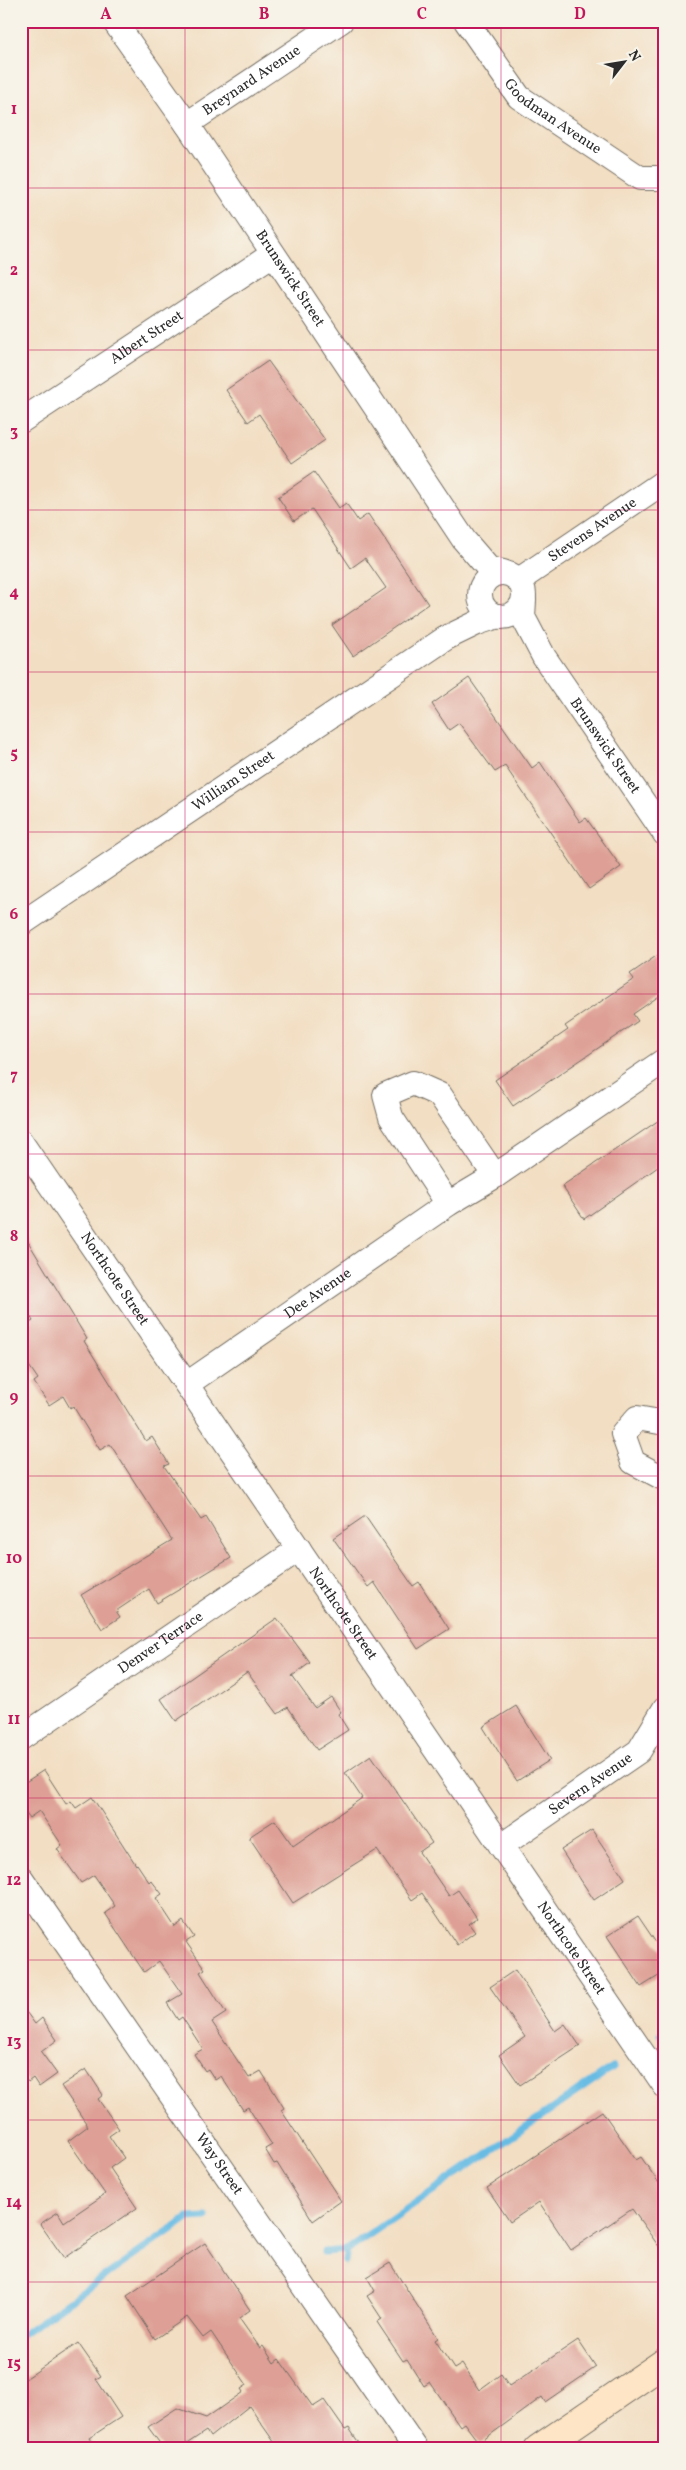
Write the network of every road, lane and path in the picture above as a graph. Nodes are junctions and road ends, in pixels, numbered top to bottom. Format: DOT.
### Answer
graph roads {
  1 [pos="114,21"];
  2 [pos="341,21"];
  3 [pos="466,21"];
  4 [pos="187,124"];
  5 [pos="665,178"];
  6 [pos="273,254"];
  7 [pos="21,421"];
  8 [pos="665,481"];
  9 [pos="502,585"];
  10 [pos="500,617"];
  11 [pos="446,638"];
  12 [pos="544,657"];
  13 [pos="665,834"];
  14 [pos="21,924"];
  15 [pos="665,1060"];
  16 [pos="21,1142"];
  17 [pos="495,1176"];
  18 [pos="448,1204"];
  19 [pos="187,1384"];
  20 [pos="665,1422"];
  21 [pos="665,1479"];
  22 [pos="299,1550"];
  23 [pos="665,1708"];
  24 [pos="21,1738"];
  25 [pos="501,1846"];
  26 [pos="21,1878"];
  27 [pos="665,2086"];
  28 [pos="665,2362"];
  29 [pos="416,2449"];
  30 [pos="538,2449"];
  1 -- 4 [label="street, Brunswick Street"];
  2 -- 4 [label="street, Breynard Avenue"];
  3 -- 5 [label="street, Goodman Avenue"];
  4 -- 6 [label="street, Brunswick Street"];
  6 -- 7 [label="street, Albert Street"];
  6 -- 9 [label="street, Brunswick Street"];
  8 -- 9 [label="street, Stevens Avenue"];
  9 -- 10 [label="street, William Street"];
  9 -- 10 [label="street, Brunswick Street"];
  9 -- 11 [label="street, William Street"];
  9 -- 12 [label="street, Brunswick Street"];
  10 -- 11 [label="street, William Street"];
  10 -- 12 [label="street, Brunswick Street"];
  11 -- 14 [label="street, William Street"];
  12 -- 13 [label="street, Brunswick Street"];
  15 -- 17 [label="street, Dee Avenue"];
  16 -- 19 [label="street, Northcote Street"];
  17 -- 18 [label="street, Dee Avenue"];
  17 -- 18 [label="street"];
  18 -- 19 [label="street, Dee Avenue"];
  19 -- 22 [label="street, Northcote Street"];
  20 -- 21 [label="street"];
  22 -- 24 [label="street, Denver Terrace"];
  22 -- 25 [label="street, Northcote Street"];
  23 -- 25 [label="street, Severn Avenue"];
  25 -- 27 [label="street, Northcote Street"];
  26 -- 29 [label="street, Way Street"];
  28 -- 30 [label="main road"];
}
